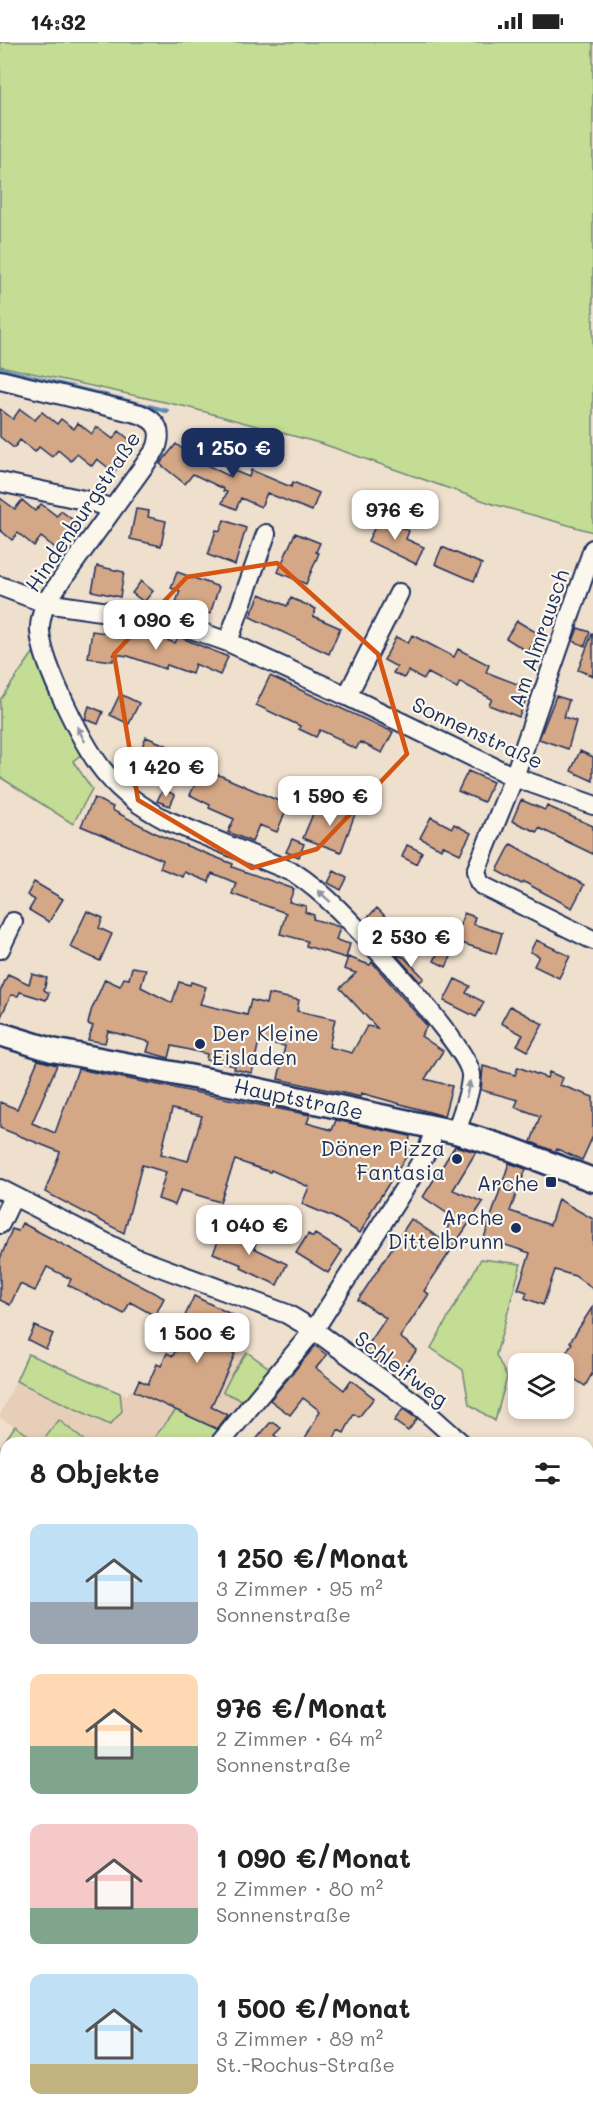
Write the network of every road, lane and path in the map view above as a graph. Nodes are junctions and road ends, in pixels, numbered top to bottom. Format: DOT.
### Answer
graph roads {
  1 [pos="0,380"];
  2 [pos="0,482"];
  3 [pos="112,509"];
  4 [pos="266,534"];
  5 [pos="593,549"];
  6 [pos="0,586"];
  7 [pos="399,593"];
  8 [pos="45,603"];
  9 [pos="228,642"];
  10 [pos="347,696"];
  11 [pos="514,777"];
  12 [pos="593,805"];
  13 [pos="13,921"];
  14 [pos="593,940"];
  15 [pos="0,949"];
  16 [pos="0,1034"];
  17 [pos="446,1129"];
  18 [pos="593,1180"];
  19 [pos="7,1193"];
  20 [pos="0,1224"];
  21 [pos="314,1330"];
  22 [pos="225,1437"];
  23 [pos="454,1437"];
  1 -- 3 [label="street, Hindenburgstraße"];
  2 -- 3 [label="street"];
  3 -- 8 [label="street, Hindenburgstraße"];
  4 -- 9 [label="street"];
  5 -- 11 [label="street, Am Almrausch"];
  6 -- 8 [label="street, Sonnenstraße"];
  7 -- 10 [label="street"];
  8 -- 9 [label="street, Sonnenstraße"];
  17 -- 8 [label="street, Hindenburgstraße, one-way"];
  9 -- 10 [label="street, Sonnenstraße"];
  10 -- 11 [label="street, Sonnenstraße"];
  11 -- 12 [label="street, Sonnenstraße"];
  11 -- 14 [label="street, Am Almrausch"];
  13 -- 15 [label="street"];
  16 -- 17 [label="street, Hauptstraße"];
  17 -- 18 [label="street, Hauptstraße"];
  17 -- 21 [label="street, Hindenburgstraße"];
  19 -- 20 [label="street"];
  19 -- 21 [label="street, Schleifweg"];
  21 -- 22 [label="street, Hindenburgstraße"];
  21 -- 23 [label="street, Schleifweg"];
}
